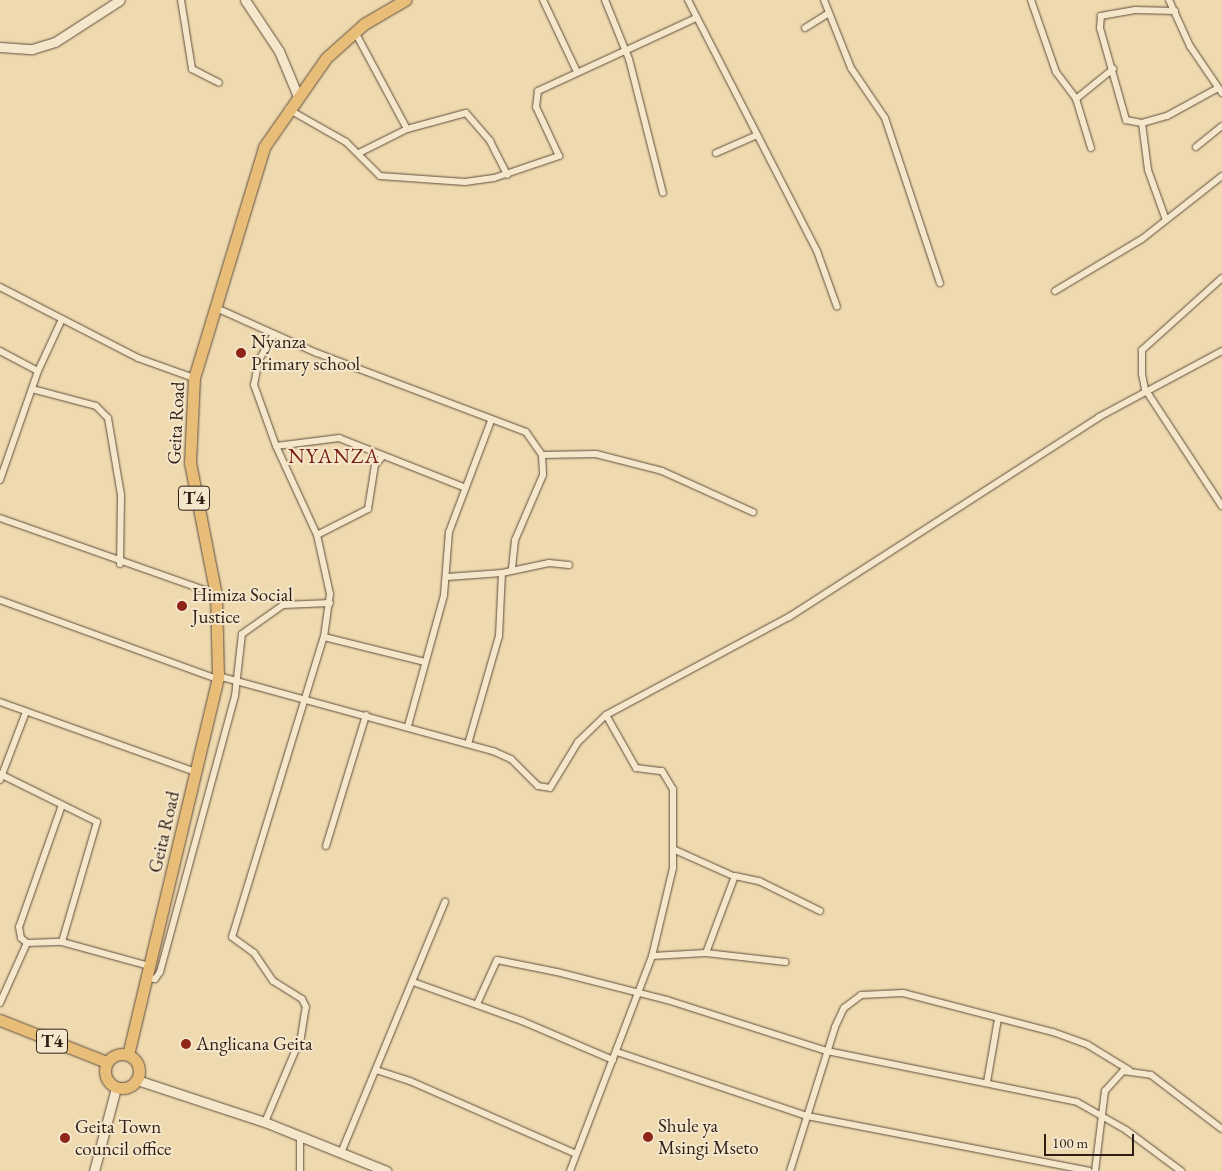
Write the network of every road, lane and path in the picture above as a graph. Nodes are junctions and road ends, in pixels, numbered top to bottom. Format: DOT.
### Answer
graph roads {
  1 [pos="120,0"];
  2 [pos="181,0"];
  3 [pos="245,0"];
  4 [pos="405,0"];
  5 [pos="543,0"];
  6 [pos="605,0"];
  7 [pos="688,0"];
  8 [pos="824,0"];
  9 [pos="1031,0"];
  10 [pos="1169,0"];
  11 [pos="1175,11"];
  12 [pos="829,13"];
  13 [pos="696,18"];
  14 [pos="805,28"];
  15 [pos="355,32"];
  16 [pos="0,47"];
  17 [pos="626,50"];
  18 [pos="1113,69"];
  19 [pos="576,72"];
  20 [pos="219,83"];
  21 [pos="1220,91"];
  22 [pos="296,94"];
  23 [pos="1076,99"];
  24 [pos="287,108"];
  25 [pos="1142,122"];
  26 [pos="1222,126"];
  27 [pos="407,129"];
  28 [pos="755,136"];
  29 [pos="1196,147"];
  30 [pos="1091,148"];
  31 [pos="359,153"];
  32 [pos="716,153"];
  33 [pos="507,175"];
  34 [pos="1222,176"];
  35 [pos="663,192"];
  36 [pos="1166,220"];
  37 [pos="1222,278"];
  38 [pos="940,283"];
  39 [pos="0,286"];
  40 [pos="1055,291"];
  41 [pos="214,307"];
  42 [pos="837,307"];
  43 [pos="62,319"];
  44 [pos="274,334"];
  45 [pos="0,351"];
  46 [pos="1222,352"];
  47 [pos="38,371"];
  48 [pos="194,378"];
  49 [pos="32,389"];
  50 [pos="1142,391"];
  51 [pos="491,421"];
  52 [pos="276,446"];
  53 [pos="542,455"];
  54 [pos="382,456"];
  55 [pos="0,480"];
  56 [pos="466,488"];
  57 [pos="1222,506"];
  58 [pos="753,512"];
  59 [pos="0,518"];
  60 [pos="317,535"];
  61 [pos="120,564"];
  62 [pos="569,565"];
  63 [pos="512,569"];
  64 [pos="502,573"];
  65 [pos="447,577"];
  66 [pos="216,594"];
  67 [pos="0,600"];
  68 [pos="330,604"];
  69 [pos="324,637"];
  70 [pos="426,662"];
  71 [pos="218,677"];
  72 [pos="238,681"];
  73 [pos="306,700"];
  74 [pos="0,702"];
  75 [pos="26,712"];
  76 [pos="366,715"];
  77 [pos="606,715"];
  78 [pos="408,726"];
  79 [pos="468,744"];
  80 [pos="196,772"];
  81 [pos="1,776"];
  82 [pos="62,805"];
  83 [pos="326,846"];
  84 [pos="675,850"];
  85 [pos="734,876"];
  86 [pos="445,902"];
  87 [pos="820,911"];
  88 [pos="62,942"];
  89 [pos="27,943"];
  90 [pos="706,953"];
  91 [pos="652,956"];
  92 [pos="785,962"];
  93 [pos="149,966"];
  94 [pos="146,978"];
  95 [pos="413,982"];
  96 [pos="638,993"];
  97 [pos="0,1003"];
  98 [pos="477,1004"];
  99 [pos="998,1019"];
  100 [pos="0,1020"];
  101 [pos="827,1051"];
  102 [pos="617,1052"];
  103 [pos="128,1054"];
  104 [pos="613,1060"];
  105 [pos="104,1062"];
  106 [pos="376,1070"];
  107 [pos="1129,1070"];
  108 [pos="137,1080"];
  109 [pos="987,1082"];
  110 [pos="116,1088"];
  111 [pos="1101,1114"];
  112 [pos="807,1116"];
  113 [pos="265,1122"];
  114 [pos="1222,1128"];
  115 [pos="300,1136"];
  116 [pos="341,1153"];
  117 [pos="576,1154"];
  118 [pos="94,1171"];
  119 [pos="300,1171"];
  120 [pos="386,1171"];
  121 [pos="570,1171"];
  122 [pos="790,1171"];
  123 [pos="1089,1171"];
  124 [pos="1095,1171"];
  125 [pos="1181,1171"];
  1 -- 16 [label="street"];
  2 -- 20 [label="street"];
  3 -- 22 [label="street"];
  4 -- 15 [label="highway, Geita Road / T4"];
  5 -- 19 [label="street"];
  6 -- 17 [label="street"];
  7 -- 13 [label="street"];
  8 -- 12 [label="street"];
  9 -- 23 [label="street"];
  10 -- 11 [label="street"];
  11 -- 18 [label="street"];
  11 -- 21 [label="street"];
  12 -- 14 [label="street"];
  12 -- 38 [label="street"];
  13 -- 17 [label="street"];
  13 -- 28 [label="street"];
  15 -- 22 [label="highway, Geita Road / T4"];
  15 -- 27 [label="street"];
  17 -- 19 [label="street"];
  17 -- 35 [label="street"];
  18 -- 23 [label="street"];
  18 -- 25 [label="street"];
  19 -- 33 [label="street"];
  21 -- 25 [label="street"];
  22 -- 24 [label="highway, Geita Road / T4"];
  23 -- 30 [label="street"];
  24 -- 31 [label="street"];
  24 -- 41 [label="highway, Geita Road / T4"];
  25 -- 36 [label="street"];
  26 -- 29 [label="street"];
  27 -- 31 [label="street"];
  27 -- 33 [label="street"];
  28 -- 32 [label="street"];
  28 -- 42 [label="street"];
  31 -- 33 [label="street"];
  34 -- 36 [label="street"];
  36 -- 40 [label="street"];
  37 -- 50 [label="street"];
  39 -- 43 [label="street"];
  41 -- 44 [label="street"];
  41 -- 48 [label="highway, Geita Road / T4"];
  43 -- 47 [label="street"];
  43 -- 48 [label="street"];
  44 -- 51 [label="street"];
  44 -- 52 [label="street"];
  45 -- 47 [label="street"];
  46 -- 50 [label="street"];
  47 -- 49 [label="street"];
  48 -- 66 [label="highway, Geita Road / T4"];
  49 -- 55 [label="street"];
  49 -- 61 [label="street"];
  50 -- 57 [label="street"];
  50 -- 77 [label="street"];
  51 -- 53 [label="street"];
  51 -- 56 [label="street"];
  52 -- 54 [label="street"];
  52 -- 60 [label="street"];
  53 -- 58 [label="street"];
  53 -- 63 [label="street"];
  54 -- 56 [label="street"];
  54 -- 60 [label="street"];
  56 -- 65 [label="street"];
  59 -- 61 [label="street"];
  60 -- 68 [label="street"];
  61 -- 66 [label="street"];
  62 -- 63 [label="street"];
  63 -- 64 [label="street"];
  64 -- 65 [label="street"];
  64 -- 79 [label="street"];
  65 -- 70 [label="street"];
  66 -- 71 [label="highway, Geita Road / T4"];
  67 -- 71 [label="street"];
  68 -- 69 [label="street"];
  68 -- 72 [label="street"];
  69 -- 70 [label="street"];
  69 -- 73 [label="street"];
  70 -- 78 [label="street"];
  71 -- 72 [label="street"];
  71 -- 80 [label="highway, Geita Road / T4"];
  72 -- 73 [label="street"];
  72 -- 94 [label="street"];
  73 -- 76 [label="street"];
  73 -- 113 [label="street"];
  74 -- 75 [label="street"];
  75 -- 80 [label="street"];
  75 -- 81 [label="street"];
  76 -- 78 [label="street"];
  76 -- 83 [label="street"];
  77 -- 79 [label="street"];
  77 -- 84 [label="street"];
  78 -- 79 [label="street"];
  80 -- 93 [label="highway, Geita Road / T4"];
  81 -- 82 [label="street"];
  82 -- 88 [label="street"];
  82 -- 89 [label="street"];
  84 -- 85 [label="street"];
  84 -- 91 [label="street"];
  85 -- 87 [label="street"];
  85 -- 90 [label="street"];
  86 -- 95 [label="street"];
  88 -- 89 [label="street"];
  88 -- 93 [label="street"];
  89 -- 97 [label="street"];
  90 -- 91 [label="street"];
  90 -- 92 [label="street"];
  91 -- 96 [label="street"];
  93 -- 94 [label="highway, Geita Road / T4"];
  94 -- 103 [label="highway, Geita Road / T4"];
  95 -- 98 [label="street"];
  95 -- 106 [label="street"];
  96 -- 98 [label="street"];
  96 -- 101 [label="street"];
  96 -- 102 [label="street"];
  98 -- 104 [label="street"];
  99 -- 101 [label="street"];
  99 -- 107 [label="street"];
  99 -- 109 [label="street"];
  100 -- 105 [label="highway, T4"];
  101 -- 109 [label="street"];
  101 -- 112 [label="street"];
  102 -- 104 [label="street"];
  102 -- 112 [label="street"];
  103 -- 105 [label="highway"];
  103 -- 108 [label="highway"];
  104 -- 117 [label="street"];
  105 -- 110 [label="highway"];
  106 -- 116 [label="street"];
  106 -- 117 [label="street"];
  107 -- 111 [label="street"];
  107 -- 114 [label="street"];
  108 -- 110 [label="highway"];
  108 -- 113 [label="street"];
  109 -- 111 [label="street"];
  110 -- 118 [label="street"];
  111 -- 124 [label="street"];
  111 -- 125 [label="street"];
  112 -- 122 [label="street"];
  112 -- 123 [label="street"];
  113 -- 115 [label="street"];
  115 -- 116 [label="street"];
  115 -- 119 [label="street"];
  116 -- 120 [label="street"];
  117 -- 121 [label="street"];
}
